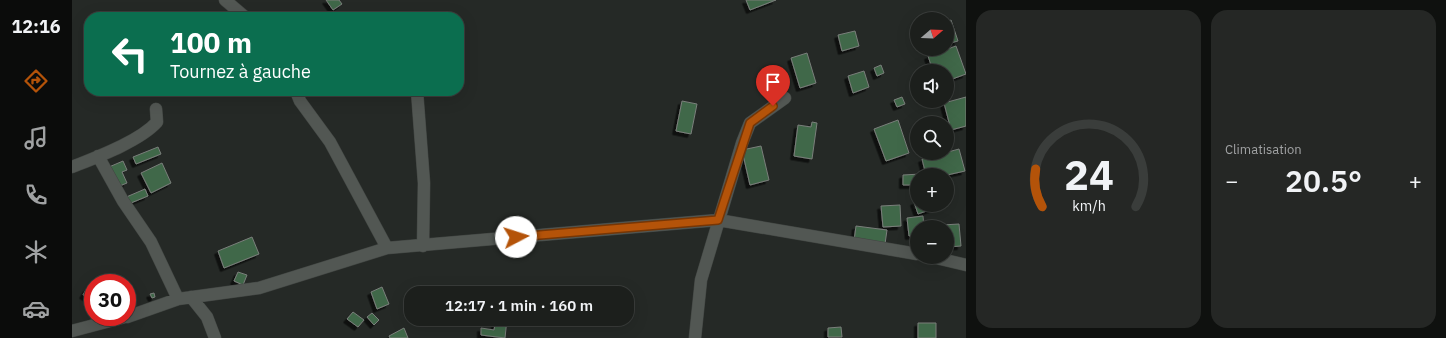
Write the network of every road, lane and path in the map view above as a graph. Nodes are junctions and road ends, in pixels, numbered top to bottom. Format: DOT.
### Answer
graph roads {
  1 [pos="225,0"];
  2 [pos="239,12"];
  3 [pos="298,96"];
  4 [pos="417,96"];
  5 [pos="785,98"];
  6 [pos="156,109"];
  7 [pos="98,156"];
  8 [pos="72,167"];
  9 [pos="718,220"];
  10 [pos="423,246"];
  11 [pos="387,248"];
  12 [pos="910,253"];
  13 [pos="954,263"];
  14 [pos="966,266"];
  15 [pos="191,297"];
  16 [pos="178,299"];
  17 [pos="136,314"];
  18 [pos="91,326"];
  19 [pos="72,331"];
  20 [pos="215,338"];
  21 [pos="695,338"];
  1 -- 2 [label="street"];
  3 -- 11 [label="street"];
  4 -- 10 [label="street"];
  5 -- 9 [label="street"];
  6 -- 7 [label="street"];
  7 -- 8 [label="street"];
  7 -- 16 [label="street"];
  9 -- 10 [label="street"];
  9 -- 12 [label="street"];
  9 -- 21 [label="street"];
  10 -- 11 [label="street"];
  11 -- 15 [label="street"];
  13 -- 14 [label="street"];
  15 -- 16 [label="street"];
  15 -- 20 [label="street"];
  16 -- 17 [label="street"];
  18 -- 19 [label="street"];
}
